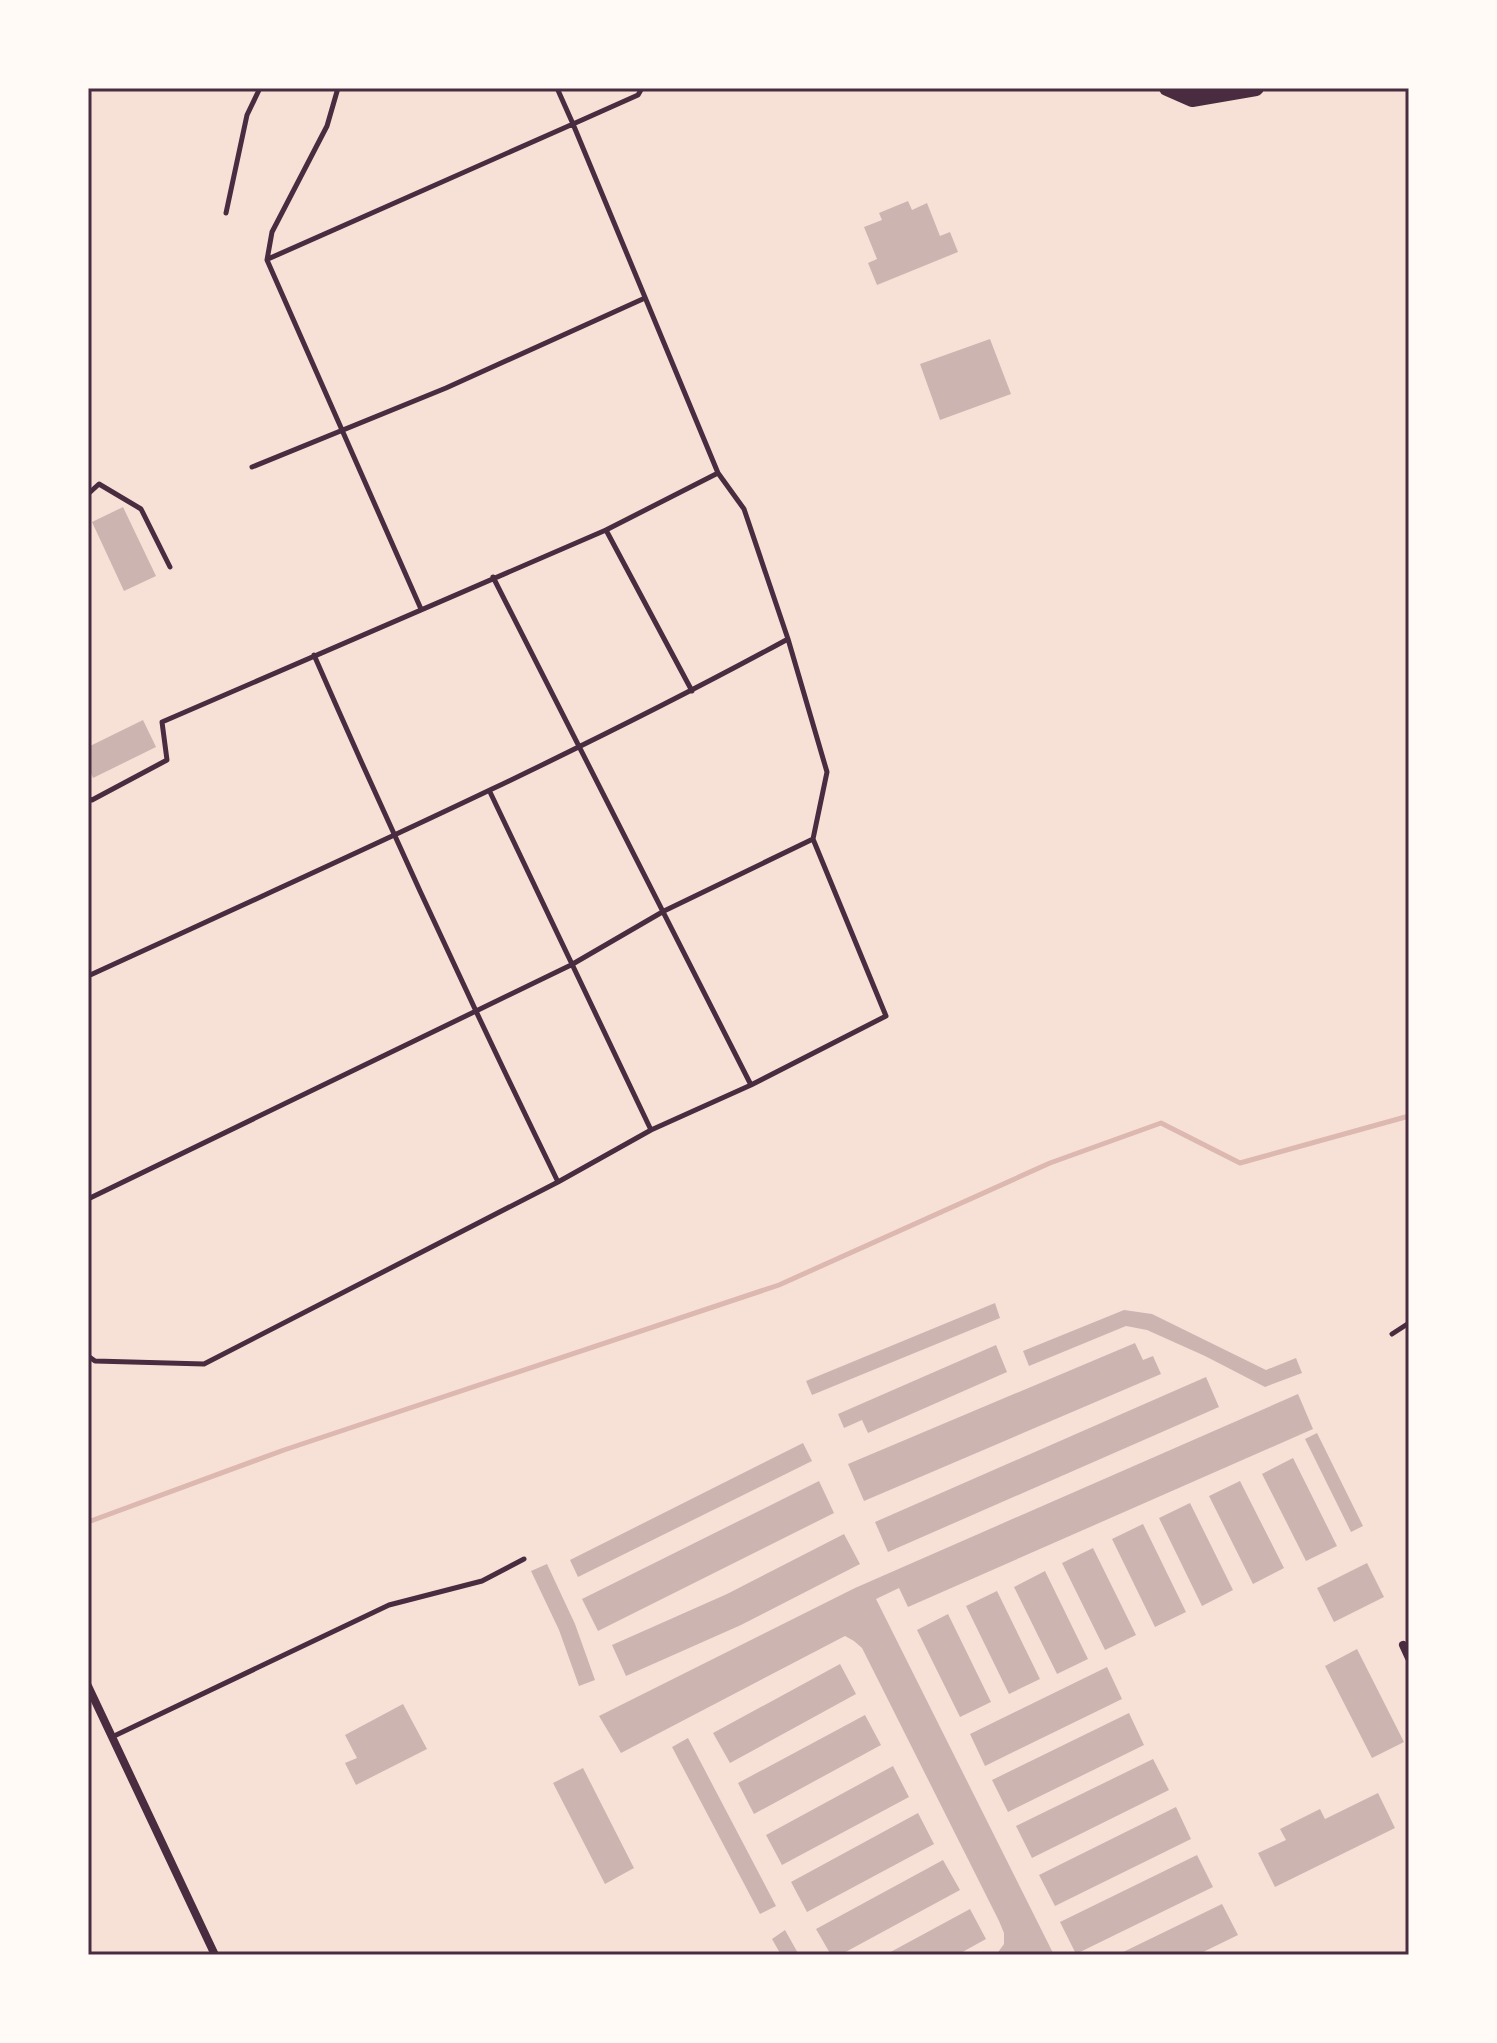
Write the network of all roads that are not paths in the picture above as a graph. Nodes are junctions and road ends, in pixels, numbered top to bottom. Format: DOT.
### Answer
graph roads {
  1 [pos="260,88"];
  2 [pos="338,88"];
  3 [pos="557,88"];
  4 [pos="642,88"];
  5 [pos="1167,88"];
  6 [pos="1256,88"];
  7 [pos="573,124"];
  8 [pos="226,213"];
  9 [pos="267,260"];
  10 [pos="645,298"];
  11 [pos="343,431"];
  12 [pos="252,467"];
  13 [pos="718,473"];
  14 [pos="88,494"];
  15 [pos="606,530"];
  16 [pos="170,567"];
  17 [pos="493,577"];
  18 [pos="421,609"];
  19 [pos="788,639"];
  20 [pos="314,655"];
  21 [pos="692,691"];
  22 [pos="578,747"];
  23 [pos="490,792"];
  24 [pos="88,799"];
  25 [pos="393,836"];
  26 [pos="813,839"];
  27 [pos="664,911"];
  28 [pos="571,965"];
  29 [pos="88,976"];
  30 [pos="474,1012"];
  31 [pos="751,1085"];
  32 [pos="651,1130"];
  33 [pos="558,1182"];
  34 [pos="88,1199"];
  35 [pos="1409,1323"];
  36 [pos="1392,1334"];
  37 [pos="88,1356"];
  38 [pos="524,1559"];
  39 [pos="1403,1645"];
  40 [pos="1409,1658"];
  41 [pos="88,1686"];
  42 [pos="112,1738"];
  43 [pos="215,1955"];
  1 -- 8 [label="lane"];
  2 -- 9 [label="lane"];
  3 -- 7 [label="lane"];
  4 -- 7 [label="lane"];
  5 -- 6 [label="main road"];
  7 -- 9 [label="lane"];
  7 -- 10 [label="lane"];
  9 -- 11 [label="lane"];
  10 -- 11 [label="lane"];
  10 -- 13 [label="lane"];
  11 -- 12 [label="lane"];
  11 -- 18 [label="lane"];
  13 -- 15 [label="lane"];
  13 -- 19 [label="lane"];
  14 -- 16 [label="lane"];
  15 -- 17 [label="lane"];
  15 -- 21 [label="lane"];
  17 -- 18 [label="lane"];
  17 -- 22 [label="lane"];
  18 -- 20 [label="lane"];
  19 -- 21 [label="lane"];
  19 -- 26 [label="lane"];
  20 -- 24 [label="lane"];
  20 -- 25 [label="lane"];
  21 -- 22 [label="lane"];
  22 -- 23 [label="lane"];
  22 -- 27 [label="lane"];
  23 -- 25 [label="lane"];
  23 -- 28 [label="lane"];
  25 -- 29 [label="lane"];
  25 -- 30 [label="lane"];
  26 -- 27 [label="lane"];
  26 -- 31 [label="lane"];
  27 -- 28 [label="lane"];
  27 -- 31 [label="lane"];
  28 -- 30 [label="lane"];
  28 -- 32 [label="lane"];
  30 -- 33 [label="lane"];
  30 -- 34 [label="lane"];
  31 -- 32 [label="lane"];
  32 -- 33 [label="lane"];
  33 -- 37 [label="lane"];
  35 -- 36 [label="lane"];
  38 -- 42 [label="lane"];
  39 -- 40 [label="street"];
  41 -- 42 [label="street"];
  42 -- 43 [label="street"];
}
